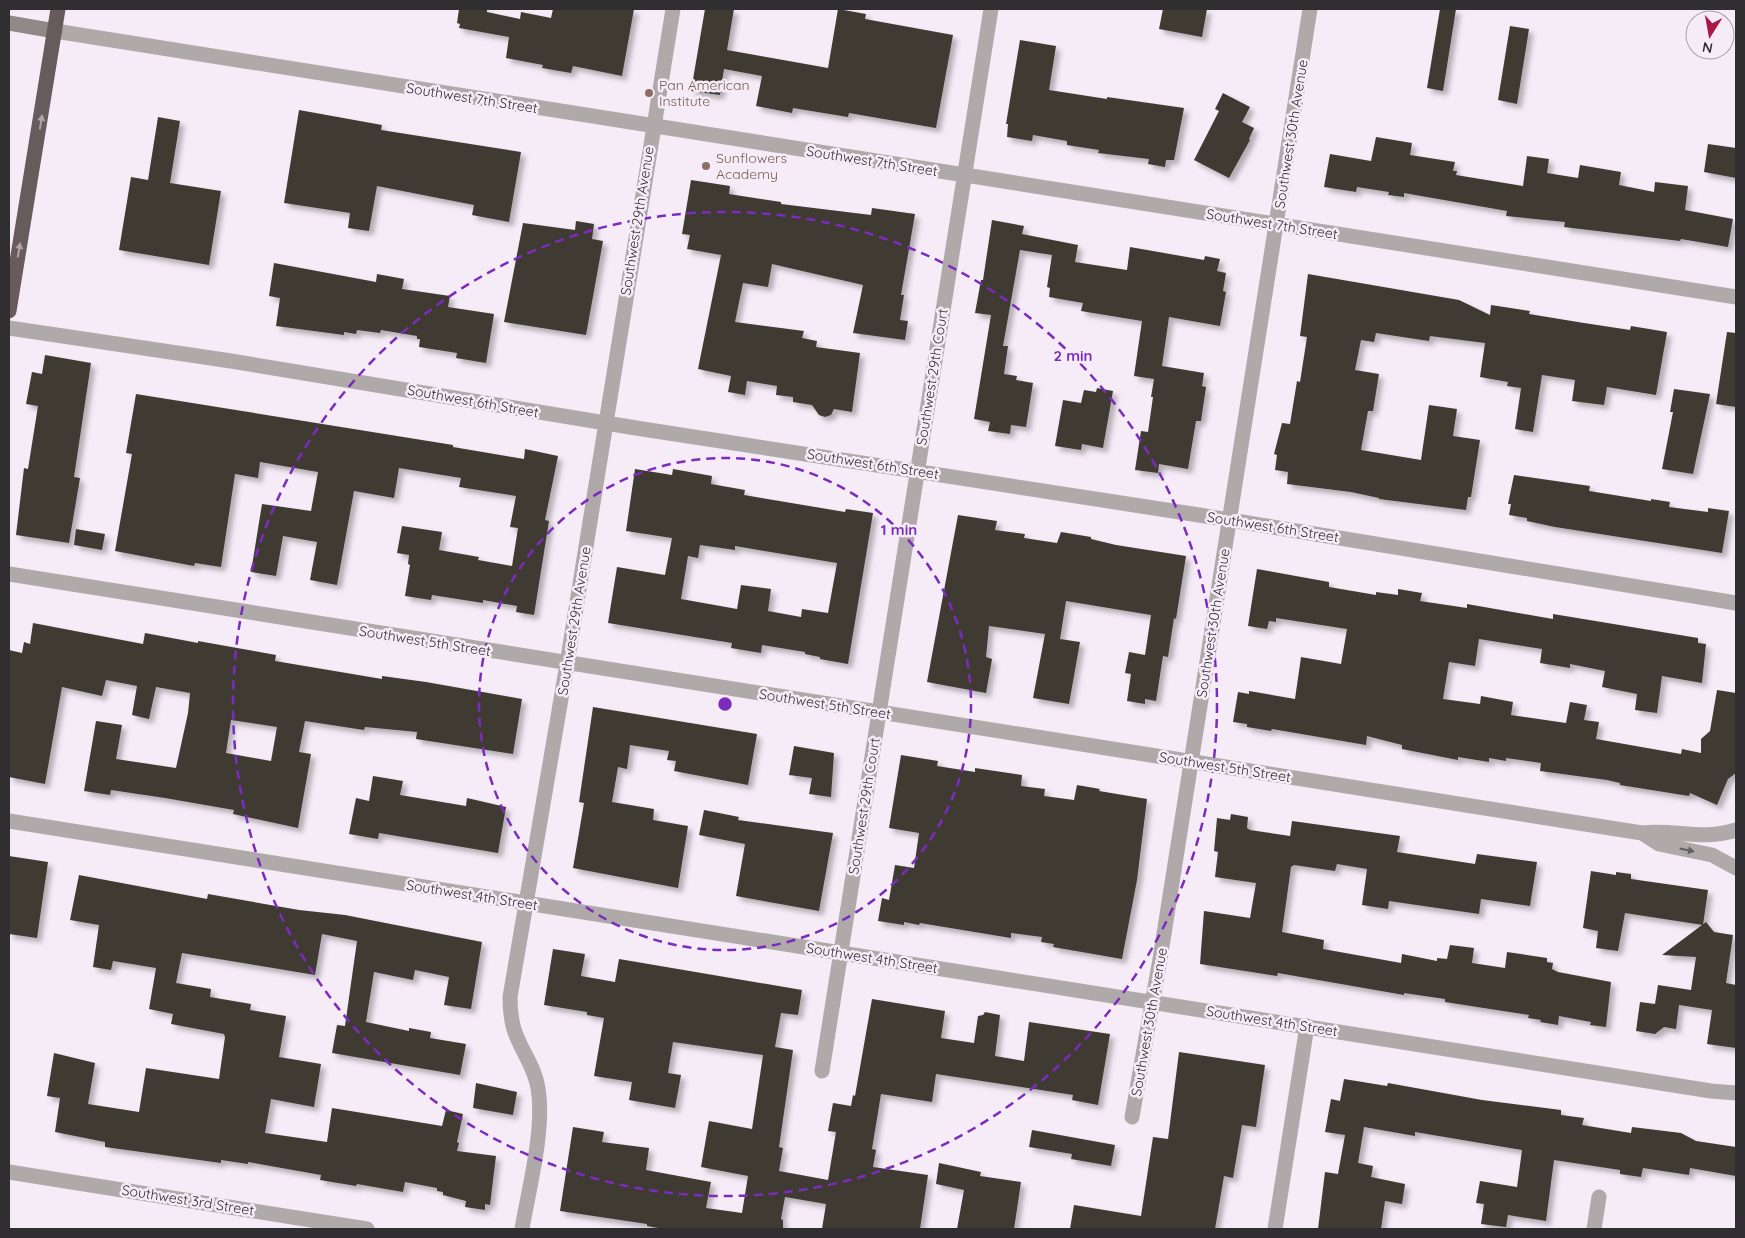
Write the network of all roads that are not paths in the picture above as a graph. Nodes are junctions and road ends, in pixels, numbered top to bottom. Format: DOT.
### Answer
graph roads {
  1 [pos="58,9"];
  2 [pos="673,9"];
  3 [pos="991,9"];
  4 [pos="1310,9"];
  5 [pos="9,23"];
  6 [pos="55,31"];
  7 [pos="652,126"];
  8 [pos="963,176"];
  9 [pos="1276,224"];
  10 [pos="1736,297"];
  11 [pos="9,311"];
  12 [pos="9,328"];
  13 [pos="605,423"];
  14 [pos="917,471"];
  15 [pos="1229,520"];
  16 [pos="9,574"];
  17 [pos="1736,603"];
  18 [pos="567,664"];
  19 [pos="878,712"];
  20 [pos="1192,762"];
  21 [pos="9,821"];
  22 [pos="1736,830"];
  23 [pos="1642,833"];
  24 [pos="1736,868"];
  25 [pos="526,904"];
  26 [pos="840,952"];
  27 [pos="1153,1003"];
  28 [pos="1307,1026"];
  29 [pos="822,1071"];
  30 [pos="1736,1093"];
  31 [pos="1132,1117"];
  32 [pos="9,1172"];
  33 [pos="1599,1197"];
  34 [pos="367,1229"];
  35 [pos="522,1229"];
  36 [pos="1274,1229"];
  37 [pos="1594,1229"];
  1 -- 6 [label="highway"];
  2 -- 7 [label="street, Southwest 29th Avenue"];
  3 -- 8 [label="street, Southwest 29th Court"];
  4 -- 9 [label="street, Southwest 30th Avenue"];
  5 -- 6 [label="main road, Southwest 7th Street"];
  6 -- 7 [label="street, Southwest 7th Street"];
  11 -- 6 [label="highway, one-way"];
  7 -- 8 [label="street, Southwest 7th Street"];
  7 -- 13 [label="street, Southwest 29th Avenue"];
  8 -- 9 [label="street, Southwest 7th Street"];
  8 -- 14 [label="street, Southwest 29th Court"];
  9 -- 10 [label="street, Southwest 7th Street"];
  9 -- 15 [label="street, Southwest 30th Avenue"];
  12 -- 13 [label="street, Southwest 6th Street"];
  13 -- 14 [label="street, Southwest 6th Street"];
  13 -- 18 [label="street, Southwest 29th Avenue"];
  14 -- 15 [label="street, Southwest 6th Street"];
  14 -- 19 [label="street, Southwest 29th Court"];
  15 -- 17 [label="street, Southwest 6th Street"];
  15 -- 20 [label="street, Southwest 30th Avenue"];
  16 -- 18 [label="street, Southwest 5th Street"];
  18 -- 19 [label="street, Southwest 5th Street"];
  18 -- 25 [label="street, Southwest 29th Avenue"];
  19 -- 20 [label="street, Southwest 5th Street"];
  19 -- 26 [label="street, Southwest 29th Court"];
  20 -- 23 [label="street, Southwest 5th Street"];
  20 -- 27 [label="street, Southwest 30th Avenue"];
  21 -- 25 [label="street, Southwest 4th Street"];
  22 -- 23 [label="street, Southwest 5th Street"];
  23 -- 24 [label="street, Southwest 5th Street, one-way"];
  25 -- 26 [label="street, Southwest 4th Street"];
  25 -- 35 [label="street, Southwest 29th Avenue"];
  26 -- 27 [label="street, Southwest 4th Street"];
  26 -- 29 [label="street, Southwest 29th Court"];
  27 -- 28 [label="street, Southwest 4th Street"];
  27 -- 31 [label="street, Southwest 30th Avenue"];
  28 -- 30 [label="street, Southwest 4th Street"];
  28 -- 36 [label="street"];
  32 -- 34 [label="street, Southwest 3rd Street"];
  33 -- 37 [label="street"];
}
